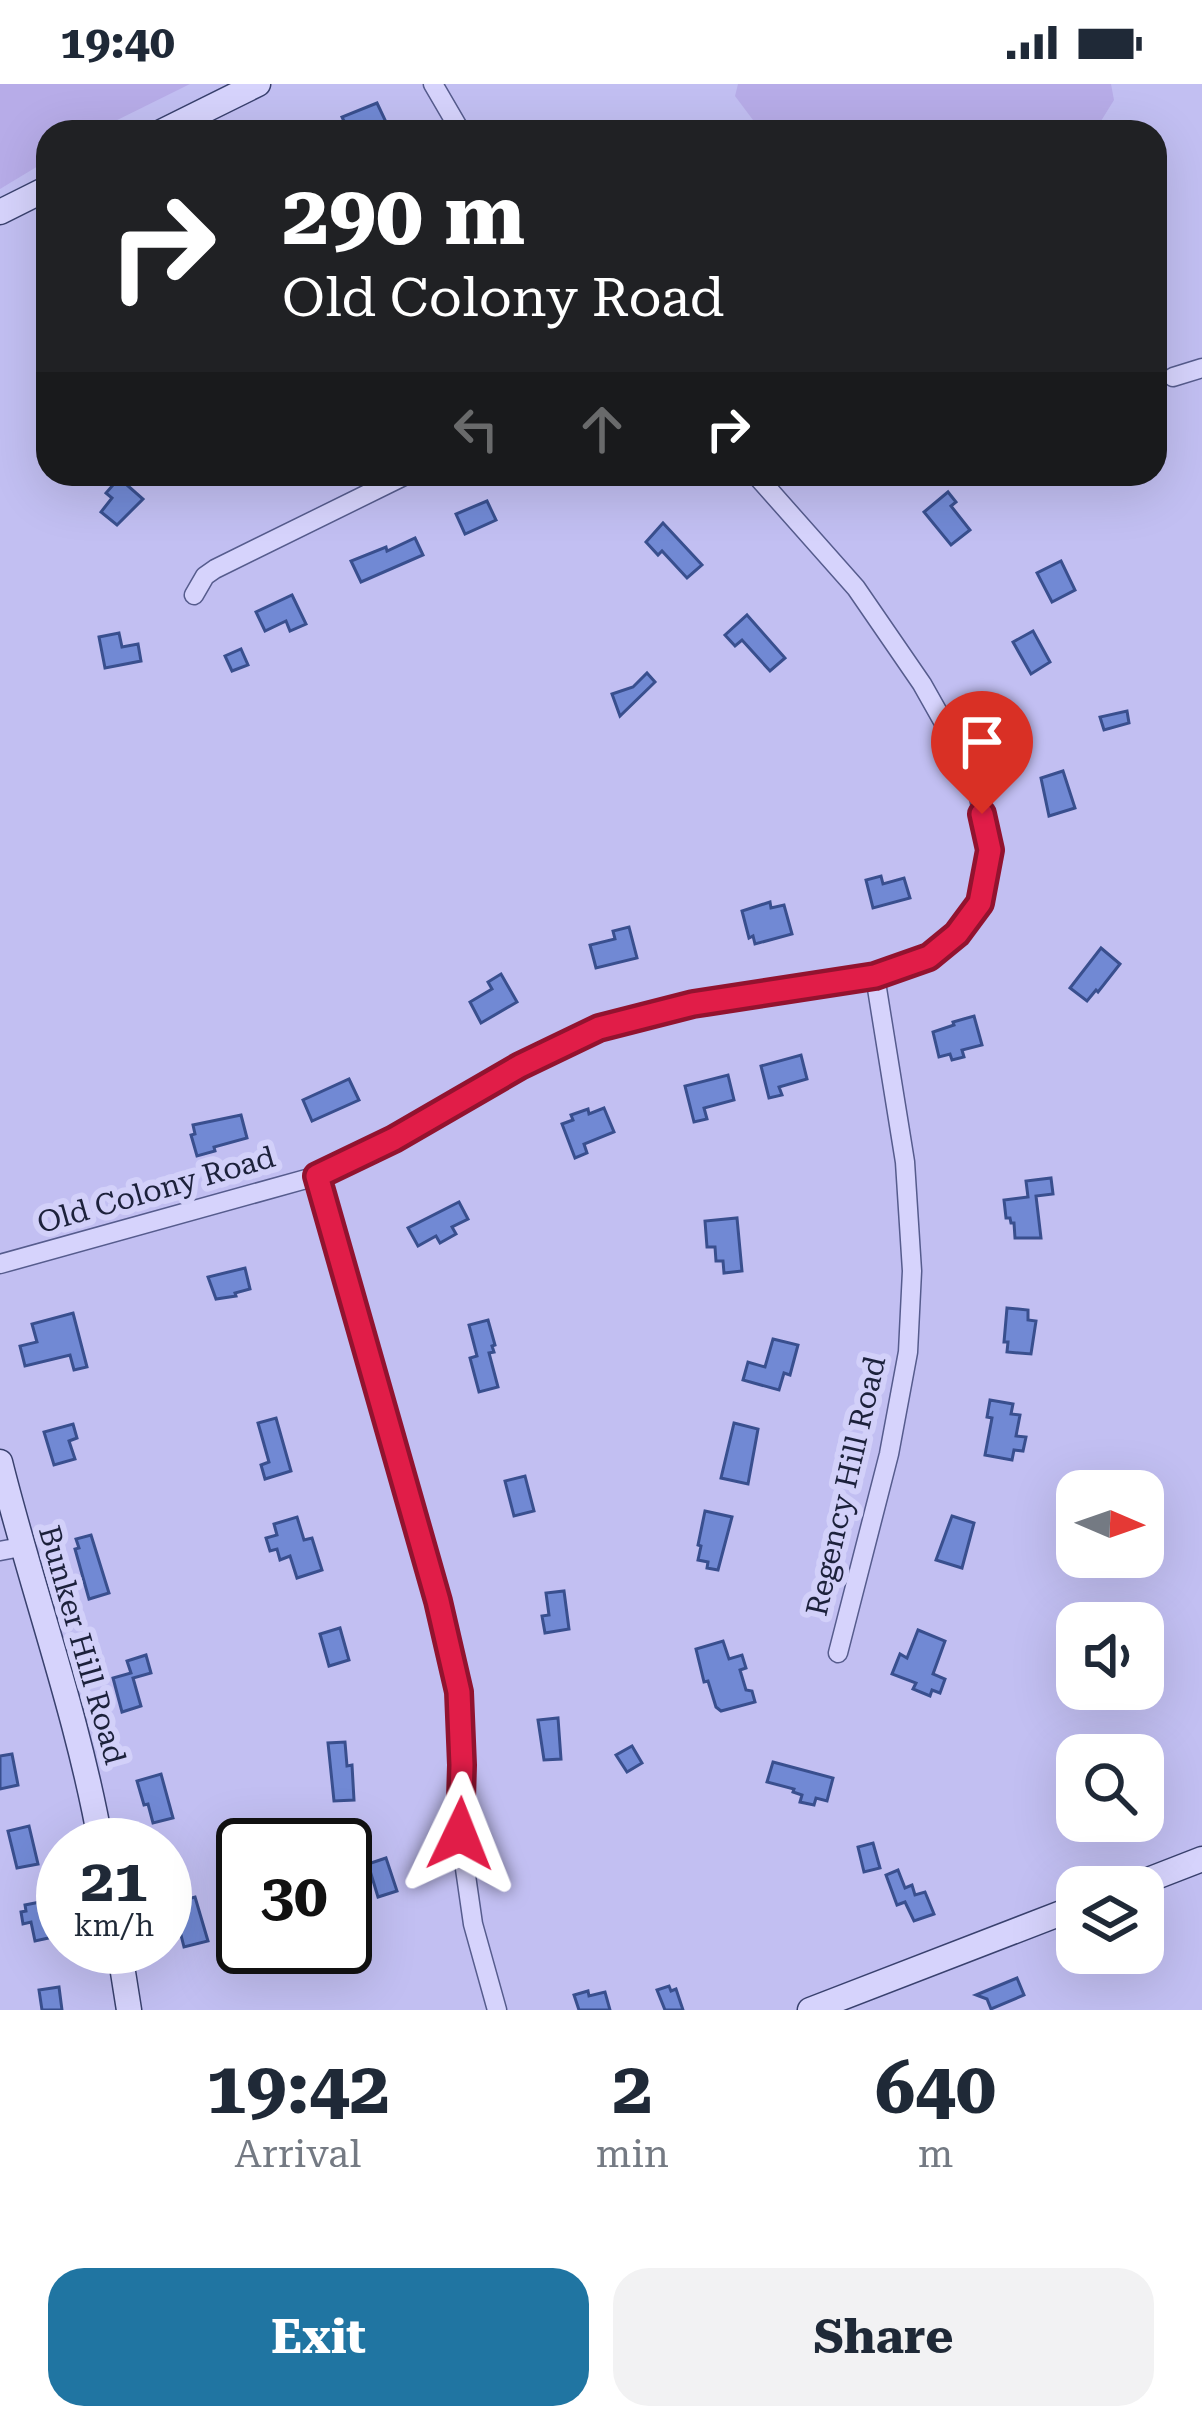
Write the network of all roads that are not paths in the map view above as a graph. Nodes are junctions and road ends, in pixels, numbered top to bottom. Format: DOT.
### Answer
graph roads {
  1 [pos="258,84"];
  2 [pos="433,84"];
  3 [pos="185,120"];
  4 [pos="454,120"];
  5 [pos="36,194"];
  6 [pos="0,212"];
  7 [pos="1202,368"];
  8 [pos="1173,377"];
  9 [pos="385,486"];
  10 [pos="766,486"];
  11 [pos="194,595"];
  12 [pos="875,976"];
  13 [pos="317,1176"];
  14 [pos="0,1264"];
  15 [pos="0,1462"];
  16 [pos="10,1549"];
  17 [pos="838,1652"];
  18 [pos="96,1818"];
  19 [pos="1202,1859"];
  20 [pos="1164,1874"];
  21 [pos="1056,1915"];
  22 [pos="123,1974"];
  23 [pos="129,2010"];
  24 [pos="497,2010"];
  25 [pos="810,2010"];
  1 -- 3 [label="street"];
  2 -- 4 [label="street"];
  5 -- 6 [label="street"];
  7 -- 8 [label="street"];
  9 -- 11 [label="street"];
  10 -- 12 [label="street, Old Colony Road"];
  12 -- 13 [label="street, Old Colony Road"];
  12 -- 17 [label="street, Regency Hill Road"];
  13 -- 14 [label="street, Old Colony Road"];
  13 -- 24 [label="street"];
  15 -- 16 [label="street, Bunker Hill Road"];
  16 -- 18 [label="street, Bunker Hill Road"];
  19 -- 20 [label="street"];
  21 -- 25 [label="street"];
  22 -- 23 [label="street"];
}
